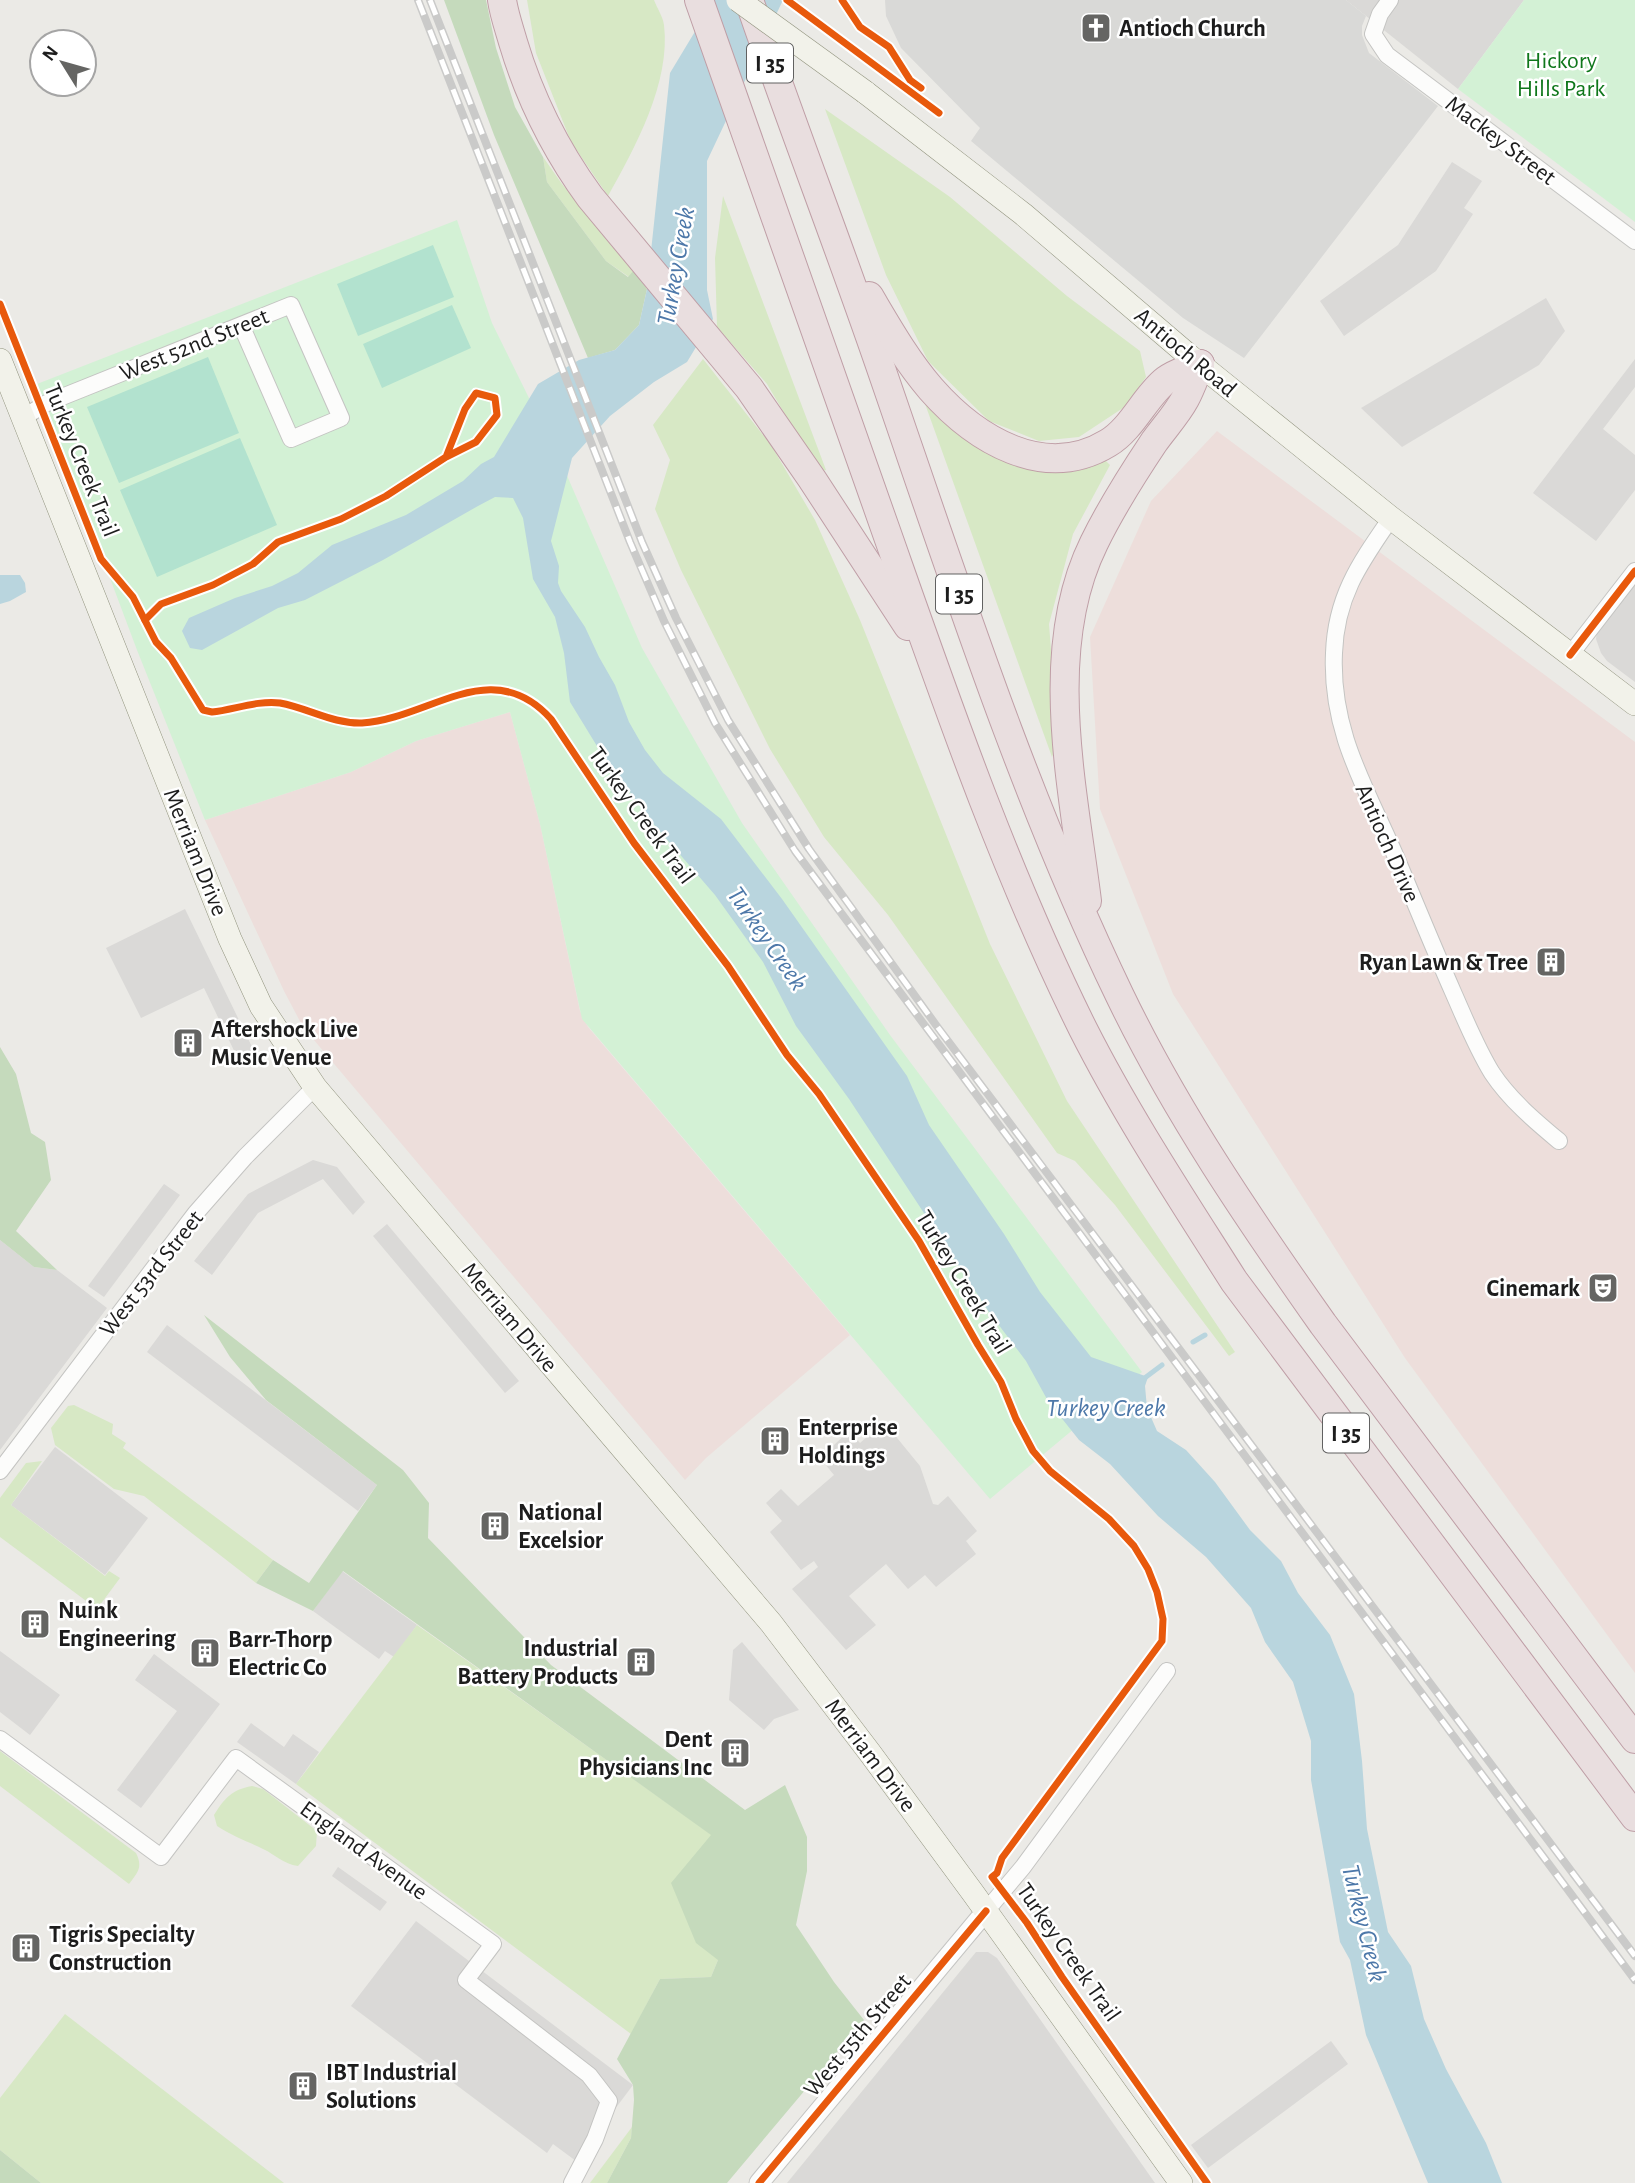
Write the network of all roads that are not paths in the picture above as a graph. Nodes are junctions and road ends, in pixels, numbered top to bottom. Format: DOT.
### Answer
graph roads {
  1 [pos="502,0"];
  2 [pos="699,0"];
  3 [pos="738,0"];
  4 [pos="749,0"];
  5 [pos="1390,0"];
  6 [pos="1635,241"];
  7 [pos="840,248"];
  8 [pos="241,325"];
  9 [pos="0,360"];
  10 [pos="1200,364"];
  11 [pos="24,417"];
  12 [pos="1391,518"];
  13 [pos="1635,571"];
  14 [pos="1570,655"];
  15 [pos="933,663"];
  16 [pos="1635,704"];
  17 [pos="1092,935"];
  18 [pos="315,1087"];
  19 [pos="1559,1141"];
  20 [pos="0,1471"];
  21 [pos="1167,1671"];
  22 [pos="0,1739"];
  23 [pos="1635,1739"];
  24 [pos="1635,1817"];
  25 [pos="986,1911"];
  26 [pos="572,2183"];
  27 [pos="759,2183"];
  28 [pos="1181,2183"];
  1 -- 15 [label="highway"];
  2 -- 15 [label="highway, I 35"];
  3 -- 10 [label="main road, Antioch Road, bridge"];
  4 -- 7 [label="highway, I 35, bridge"];
  5 -- 6 [label="street, Mackey Street"];
  7 -- 10 [label="highway"];
  7 -- 17 [label="highway, I 35"];
  8 -- 8 [label="street, West 52nd Street"];
  8 -- 11 [label="street, West 52nd Street"];
  9 -- 11 [label="main road, Merriam Drive"];
  10 -- 12 [label="main road, Antioch Road"];
  10 -- 17 [label="highway"];
  11 -- 18 [label="main road, Merriam Drive"];
  12 -- 14 [label="main road, Antioch Road"];
  12 -- 19 [label="street, Antioch Drive"];
  13 -- 14 [label="street"];
  14 -- 16 [label="main road, Antioch Road"];
  15 -- 24 [label="highway, I 35"];
  17 -- 23 [label="highway, I 35"];
  18 -- 20 [label="street, West 53rd Street"];
  18 -- 25 [label="main road, Merriam Drive"];
  21 -- 25 [label="street, West 55th Street"];
  22 -- 26 [label="street, England Avenue"];
  25 -- 27 [label="street, West 55th Street"];
  25 -- 28 [label="main road, Merriam Drive"];
}
